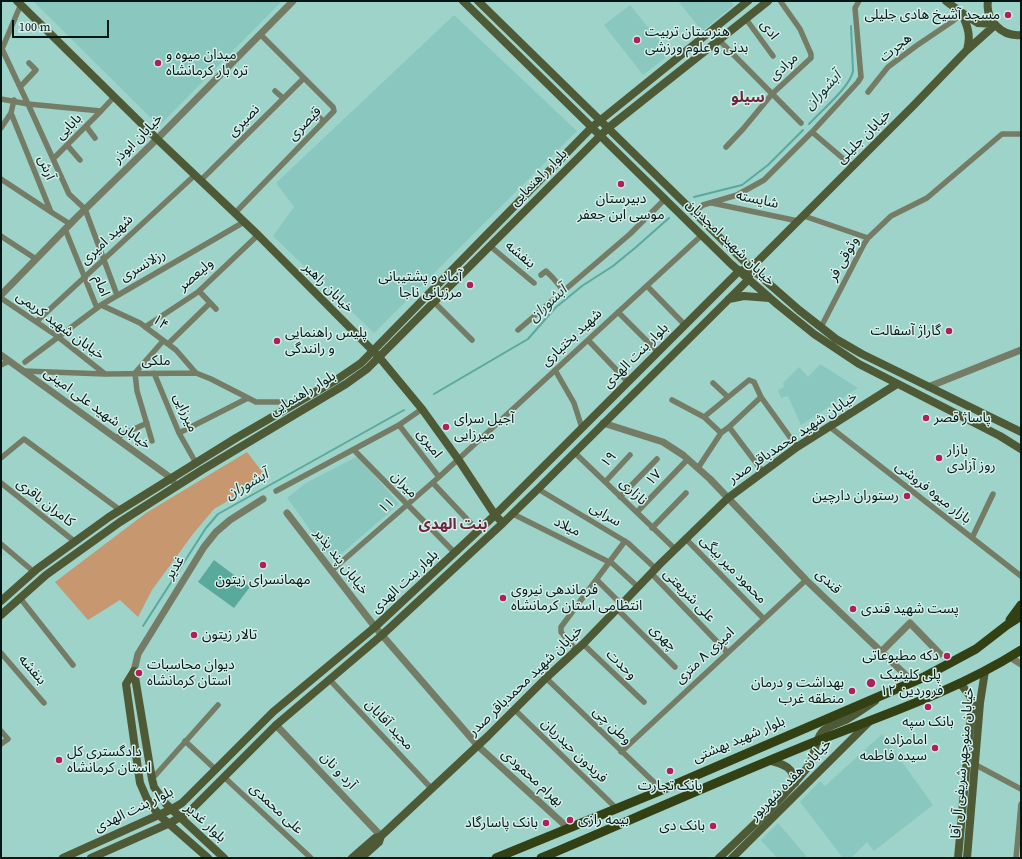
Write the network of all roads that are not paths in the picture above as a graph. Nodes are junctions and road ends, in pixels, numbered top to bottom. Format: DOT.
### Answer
graph roads {
  1 [pos="293,1"];
  2 [pos="463,1"];
  3 [pos="478,1"];
  4 [pos="748,1"];
  5 [pos="768,1"];
  6 [pos="859,1"];
  7 [pos="946,1"];
  8 [pos="988,1"];
  9 [pos="781,2"];
  10 [pos="19,3"];
  11 [pos="471,9"];
  12 [pos="962,13"];
  13 [pos="746,19"];
  14 [pos="995,25"];
  15 [pos="260,34"];
  16 [pos="1021,35"];
  17 [pos="718,39"];
  18 [pos="966,51"];
  19 [pos="774,56"];
  20 [pos="29,63"];
  21 [pos="304,78"];
  22 [pos="20,86"];
  23 [pos="275,91"];
  24 [pos="868,92"];
  25 [pos="772,94"];
  26 [pos="114,96"];
  27 [pos="1,98"];
  28 [pos="283,98"];
  29 [pos="14,100"];
  30 [pos="28,104"];
  31 [pos="101,111"];
  32 [pos="314,112"];
  33 [pos="11,113"];
  34 [pos="323,121"];
  35 [pos="600,121"];
  36 [pos="801,122"];
  37 [pos="86,126"];
  38 [pos="1,128"];
  39 [pos="592,128"];
  40 [pos="608,128"];
  41 [pos="812,132"];
  42 [pos="1021,134"];
  43 [pos="600,136"];
  44 [pos="95,138"];
  45 [pos="157,139"];
  46 [pos="67,145"];
  47 [pos="726,147"];
  48 [pos="53,159"];
  49 [pos="80,160"];
  50 [pos="853,167"];
  51 [pos="197,178"];
  52 [pos="1,179"];
  53 [pos="665,199"];
  54 [pos="711,203"];
  55 [pos="85,209"];
  56 [pos="51,212"];
  57 [pos="694,212"];
  58 [pos="235,213"];
  59 [pos="801,219"];
  60 [pos="244,222"];
  61 [pos="67,226"];
  62 [pos="258,235"];
  63 [pos="702,235"];
  64 [pos="1,236"];
  65 [pos="868,238"];
  66 [pos="490,246"];
  67 [pos="36,259"];
  68 [pos="103,259"];
  69 [pos="751,268"];
  70 [pos="739,272"];
  71 [pos="541,275"];
  72 [pos="85,277"];
  73 [pos="748,280"];
  74 [pos="534,283"];
  75 [pos="647,286"];
  76 [pos="563,290"];
  77 [pos="199,291"];
  78 [pos="1,295"];
  79 [pos="117,296"];
  80 [pos="1,298"];
  81 [pos="768,298"];
  82 [pos="726,300"];
  83 [pos="434,302"];
  84 [pos="210,303"];
  85 [pos="99,306"];
  86 [pos="216,308"];
  87 [pos="618,312"];
  88 [pos="36,322"];
  89 [pos="685,325"];
  90 [pos="145,327"];
  91 [pos="821,327"];
  92 [pos="518,330"];
  93 [pos="58,336"];
  94 [pos="472,340"];
  95 [pos="588,340"];
  96 [pos="166,342"];
  97 [pos="1021,350"];
  98 [pos="658,352"];
  99 [pos="376,354"];
  100 [pos="1,355"];
  101 [pos="9,361"];
  102 [pos="25,362"];
  103 [pos="1,365"];
  104 [pos="645,365"];
  105 [pos="555,370"];
  106 [pos="22,371"];
  107 [pos="135,373"];
  108 [pos="154,373"];
  109 [pos="196,373"];
  110 [pos="654,373"];
  111 [pos="105,374"];
  112 [pos="628,382"];
  113 [pos="713,383"];
  114 [pos="897,384"];
  115 [pos="928,387"];
  116 [pos="728,397"];
  117 [pos="761,397"];
  118 [pos="248,398"];
  119 [pos="672,400"];
  120 [pos="284,402"];
  121 [pos="422,409"];
  122 [pos="704,417"];
  123 [pos="147,423"];
  124 [pos="603,424"];
  125 [pos="399,425"];
  126 [pos="729,427"];
  127 [pos="830,427"];
  128 [pos="582,428"];
  129 [pos="179,432"];
  130 [pos="1021,432"];
  131 [pos="721,433"];
  132 [pos="115,438"];
  133 [pos="152,441"];
  134 [pos="797,447"];
  135 [pos="1021,449"];
  136 [pos="354,450"];
  137 [pos="575,453"];
  138 [pos="630,455"];
  139 [pos="1,458"];
  140 [pos="458,459"];
  141 [pos="657,459"];
  142 [pos="688,459"];
  143 [pos="196,463"];
  144 [pos="698,468"];
  145 [pos="763,472"];
  146 [pos="439,477"];
  147 [pos="171,478"];
  148 [pos="605,482"];
  149 [pos="1,483"];
  150 [pos="433,483"];
  151 [pos="177,486"];
  152 [pos="538,489"];
  153 [pos="276,491"];
  154 [pos="686,493"];
  155 [pos="993,494"];
  156 [pos="620,497"];
  157 [pos="728,498"];
  158 [pos="263,499"];
  159 [pos="406,505"];
  160 [pos="120,510"];
  161 [pos="637,512"];
  162 [pos="287,513"];
  163 [pos="513,514"];
  164 [pos="495,515"];
  165 [pos="503,523"];
  166 [pos="652,528"];
  167 [pos="478,531"];
  168 [pos="685,538"];
  169 [pos="972,538"];
  170 [pos="74,541"];
  171 [pos="625,541"];
  172 [pos="1,544"];
  173 [pos="675,549"];
  174 [pos="455,553"];
  175 [pos="610,562"];
  176 [pos="331,571"];
  177 [pos="653,571"];
  178 [pos="34,572"];
  179 [pos="1021,576"];
  180 [pos="597,580"];
  181 [pos="806,580"];
  182 [pos="638,587"];
  183 [pos="20,598"];
  184 [pos="1,601"];
  185 [pos="1021,605"];
  186 [pos="619,607"];
  187 [pos="1,615"];
  188 [pos="1021,616"];
  189 [pos="764,619"];
  190 [pos="1007,625"];
  191 [pos="375,627"];
  192 [pos="382,635"];
  193 [pos="583,644"];
  194 [pos="576,650"];
  195 [pos="1021,650"];
  196 [pos="727,652"];
  197 [pos="881,652"];
  198 [pos="1,653"];
  199 [pos="940,654"];
  200 [pos="1010,656"];
  201 [pos="1021,664"];
  202 [pos="73,665"];
  203 [pos="675,667"];
  204 [pos="134,671"];
  205 [pos="985,671"];
  206 [pos="546,678"];
  207 [pos="329,679"];
  208 [pos="913,682"];
  209 [pos="960,683"];
  210 [pos="890,691"];
  211 [pos="644,702"];
  212 [pos="44,703"];
  213 [pos="218,705"];
  214 [pos="515,710"];
  215 [pos="870,721"];
  216 [pos="276,725"];
  217 [pos="1,731"];
  218 [pos="185,742"];
  219 [pos="816,742"];
  220 [pos="1,744"];
  221 [pos="478,746"];
  222 [pos="621,752"];
  223 [pos="771,761"];
  224 [pos="976,765"];
  225 [pos="215,769"];
  226 [pos="224,777"];
  227 [pos="152,779"];
  228 [pos="795,783"];
  229 [pos="431,788"];
  230 [pos="1021,789"];
  231 [pos="662,790"];
  232 [pos="1021,804"];
  233 [pos="616,808"];
  234 [pos="172,809"];
  235 [pos="160,815"];
  236 [pos="181,818"];
  237 [pos="170,824"];
  238 [pos="568,828"];
  239 [pos="381,836"];
  240 [pos="557,855"];
  241 [pos="63,858"];
  242 [pos="91,858"];
  243 [pos="208,858"];
  244 [pos="224,858"];
  245 [pos="312,858"];
  246 [pos="352,858"];
  247 [pos="361,858"];
  248 [pos="496,858"];
  249 [pos="542,858"];
  250 [pos="719,858"];
  251 [pos="732,858"];
  252 [pos="958,858"];
  253 [pos="967,858"];
  254 [pos="1016,858"];
  1 -- 15 [label="street, خیابان ابوذر"];
  2 -- 11 [label="main road, خیابان شهید امجدیان"];
  3 -- 11 [label="street"];
  3 -- 35 [label="main road, خیابان شهید امجدیان"];
  4 -- 35 [label="main road, بلوار راهنمایی"];
  5 -- 13 [label="main road, بلوار راهنمایی"];
  6 -- 41 [label="street"];
  7 -- 12 [label="main road"];
  8 -- 14 [label="main road"];
  9 -- 25 [label="street, مرادی"];
  10 -- 22 [label="street"];
  10 -- 26 [label="main road, خیابان راهبر"];
  11 -- 39 [label="main road, خیابان شهید امجدیان"];
  12 -- 14 [label="main road"];
  12 -- 18 [label="main road"];
  12 -- 24 [label="street, هجرت"];
  13 -- 17 [label="main road, بلوار راهنمایی"];
  13 -- 19 [label="street, ادی"];
  14 -- 16 [label="main road"];
  14 -- 18 [label="main road, خیابان جلیلی"];
  15 -- 21 [label="street, قیصری"];
  15 -- 45 [label="street, خیابان ابوذر"];
  17 -- 25 [label="street"];
  17 -- 40 [label="main road, بلوار راهنمایی"];
  18 -- 50 [label="main road, خیابان جلیلی"];
  20 -- 22 [label="street"];
  21 -- 28 [label="street, نصیری"];
  21 -- 34 [label="street, قیصری"];
  22 -- 30 [label="street"];
  23 -- 28 [label="street"];
  25 -- 36 [label="street"];
  25 -- 47 [label="street, مرادی"];
  26 -- 31 [label="street, بابایی"];
  26 -- 45 [label="main road, خیابان راهبر"];
  27 -- 29 [label="street"];
  28 -- 51 [label="street, نصیری"];
  29 -- 30 [label="street"];
  29 -- 33 [label="street"];
  30 -- 31 [label="street"];
  30 -- 48 [label="street"];
  31 -- 37 [label="street, بابایی"];
  32 -- 34 [label="street"];
  33 -- 38 [label="street"];
  33 -- 56 [label="street, آرش"];
  34 -- 58 [label="street, قیصری"];
  35 -- 39 [label="main road, بلوار راهنمایی"];
  35 -- 40 [label="main road, خیابان شهید امجدیان"];
  37 -- 44 [label="street"];
  37 -- 46 [label="street, بابایی"];
  39 -- 43 [label="main road, خیابان شهید امجدیان"];
  39 -- 99 [label="main road, بلوار راهنمایی"];
  40 -- 43 [label="main road, بلوار راهنمایی"];
  40 -- 57 [label="main road, خیابان شهید امجدیان"];
  41 -- 50 [label="street"];
  41 -- 54 [label="street"];
  42 -- 65 [label="street, وثوقی فر"];
  43 -- 53 [label="main road, خیابان شهید امجدیان"];
  43 -- 66 [label="main road, بلوار راهنمایی"];
  45 -- 51 [label="main road, خیابان راهبر"];
  45 -- 55 [label="street, خیابان ابوذر"];
  46 -- 48 [label="street, بابایی"];
  46 -- 49 [label="street"];
  48 -- 55 [label="street"];
  50 -- 59 [label="main road, خیابان جلیلی"];
  51 -- 58 [label="main road, خیابان راهبر"];
  51 -- 68 [label="street, شهید امیری"];
  52 -- 56 [label="street"];
  53 -- 63 [label="main road, خیابان شهید امجدیان"];
  53 -- 76 [label="street"];
  54 -- 57 [label="street"];
  54 -- 59 [label="street, شایسته"];
  55 -- 61 [label="street, خیابان ابوذر"];
  55 -- 68 [label="street"];
  56 -- 61 [label="street"];
  57 -- 69 [label="main road, خیابان شهید امجدیان"];
  58 -- 60 [label="main road, خیابان راهبر"];
  59 -- 65 [label="street, شایسته"];
  59 -- 69 [label="main road, خیابان جلیلی"];
  60 -- 62 [label="main road, خیابان راهبر"];
  60 -- 79 [label="street, رزلانسری"];
  61 -- 67 [label="street, خیابان ابوذر"];
  61 -- 72 [label="street, امام"];
  62 -- 77 [label="street, ولیعصر"];
  62 -- 99 [label="main road, خیابان راهبر"];
  63 -- 70 [label="main road, خیابان شهید امجدیان"];
  63 -- 75 [label="street, شهید بختیاری"];
  64 -- 67 [label="street"];
  65 -- 91 [label="street, وثوقی فر"];
  66 -- 74 [label="street, بنفشه"];
  66 -- 83 [label="main road, بلوار راهنمایی"];
  67 -- 78 [label="street, خیابان ابوذر"];
  68 -- 72 [label="street, شهید امیری"];
  68 -- 79 [label="street"];
  69 -- 70 [label="main road, بلوار بنت الهدی"];
  69 -- 73 [label="main road"];
  69 -- 91 [label="main road, خیابان شهید امجدیان"];
  70 -- 73 [label="main road, خیابان شهید امجدیان"];
  70 -- 89 [label="main road, بلوار بنت الهدی"];
  71 -- 76 [label="street, بنفشه"];
  72 -- 85 [label="street, امام"];
  72 -- 88 [label="street, شهید امیری"];
  73 -- 81 [label="main road, خیابان شهید امجدیان"];
  73 -- 82 [label="main road, بلوار بنت الهدی"];
  75 -- 87 [label="street, شهید بختیاری"];
  75 -- 89 [label="street"];
  76 -- 92 [label="street"];
  77 -- 84 [label="street"];
  77 -- 90 [label="street, ولیعصر"];
  79 -- 85 [label="street, رزلانسری"];
  80 -- 88 [label="street, خیابان شهید کریمی"];
  81 -- 82 [label="main road"];
  81 -- 114 [label="main road, خیابان شهید امجدیان"];
  82 -- 110 [label="main road, بلوار بنت الهدی"];
  83 -- 94 [label="street"];
  83 -- 99 [label="main road, بلوار راهنمایی"];
  84 -- 86 [label="street"];
  84 -- 96 [label="street"];
  85 -- 90 [label="street, ۱۴"];
  85 -- 93 [label="street, رزلانسری"];
  87 -- 95 [label="street, شهید بختیاری"];
  87 -- 98 [label="street"];
  88 -- 93 [label="street, خیابان شهید کریمی"];
  89 -- 98 [label="main road, بلوار بنت الهدی"];
  90 -- 96 [label="street, ۱۴"];
  91 -- 115 [label="main road, خیابان شهید امجدیان"];
  93 -- 102 [label="street, رزلانسری"];
  93 -- 111 [label="street, خیابان شهید کریمی"];
  95 -- 105 [label="street, شهید بختیاری"];
  95 -- 112 [label="street"];
  96 -- 107 [label="street"];
  96 -- 109 [label="street, ۱۴"];
  97 -- 115 [label="street"];
  98 -- 104 [label="main road, بلوار بنت الهدی"];
  99 -- 121 [label="main road, خیابان راهبر"];
  99 -- 143 [label="main road, بلوار راهنمایی"];
  99 -- 151 [label="main road, بلوار راهنمایی"];
  100 -- 101 [label="street, خیابان شهید علی امینی"];
  101 -- 103 [label="street"];
  101 -- 106 [label="street, خیابان شهید علی امینی"];
  104 -- 110 [label="main road"];
  104 -- 112 [label="main road, بلوار بنت الهدی"];
  105 -- 128 [label="street"];
  105 -- 140 [label="street, شهید بختیاری"];
  106 -- 111 [label="street, ملکی"];
  106 -- 132 [label="street, خیابان شهید علی امینی"];
  107 -- 108 [label="street, ملکی"];
  107 -- 111 [label="street, ملکی"];
  107 -- 123 [label="street"];
  108 -- 109 [label="street, ملکی"];
  108 -- 129 [label="street, میرزایی"];
  109 -- 118 [label="street, ملکی"];
  110 -- 124 [label="main road, بلوار بنت الهدی"];
  112 -- 128 [label="main road, بلوار بنت الهدی"];
  113 -- 116 [label="street"];
  114 -- 127 [label="main road, خیابان شهید محمدباقر صدر"];
  114 -- 135 [label="main road, خیابان شهید امجدیان"];
  115 -- 130 [label="main road, خیابان شهید امجدیان"];
  116 -- 117 [label="street"];
  116 -- 122 [label="street"];
  117 -- 126 [label="street"];
  117 -- 134 [label="street"];
  118 -- 120 [label="street, ملکی"];
  118 -- 129 [label="street"];
  119 -- 122 [label="street"];
  121 -- 125 [label="street"];
  121 -- 140 [label="main road, خیابان راهبر"];
  122 -- 131 [label="street"];
  123 -- 132 [label="street"];
  123 -- 133 [label="street"];
  124 -- 137 [label="main road, بلوار بنت الهدی"];
  124 -- 142 [label="street, قندی"];
  125 -- 136 [label="street"];
  125 -- 146 [label="street, امیری"];
  126 -- 131 [label="street"];
  126 -- 145 [label="street"];
  127 -- 134 [label="main road, خیابان شهید محمدباقر صدر"];
  127 -- 169 [label="street, بازار میوه فروشی"];
  128 -- 164 [label="main road, بلوار بنت الهدی"];
  129 -- 143 [label="street, میرزایی"];
  131 -- 144 [label="street"];
  132 -- 147 [label="street, خیابان شهید علی امینی"];
  134 -- 145 [label="main road, خیابان شهید محمدباقر صدر"];
  136 -- 153 [label="street"];
  136 -- 159 [label="street, میران"];
  137 -- 148 [label="street, نازاری"];
  137 -- 152 [label="main road, بلوار بنت الهدی"];
  138 -- 148 [label="street, ۱۹"];
  139 -- 160 [label="street"];
  140 -- 146 [label="street, ۱۱"];
  140 -- 164 [label="main road, خیابان راهبر"];
  141 -- 156 [label="street"];
  142 -- 144 [label="street, قندی"];
  142 -- 161 [label="street, ۱۷"];
  143 -- 147 [label="main road, بلوار راهنمایی"];
  144 -- 157 [label="street, قندی"];
  145 -- 157 [label="main road, خیابان شهید محمدباقر صدر"];
  146 -- 150 [label="street, ۱۱"];
  147 -- 151 [label="street, خیابان شهید علی امینی"];
  147 -- 160 [label="main road, بلوار راهنمایی"];
  148 -- 156 [label="street, نازاری"];
  149 -- 170 [label="street, کامران باقری"];
  150 -- 159 [label="street, ۱۱"];
  150 -- 167 [label="street, امیری"];
  151 -- 183 [label="main road, بلوار راهنمایی"];
  152 -- 163 [label="main road, بلوار بنت الهدی"];
  152 -- 171 [label="street, سرابی"];
  154 -- 166 [label="street"];
  155 -- 169 [label="street"];
  156 -- 161 [label="street, نازاری"];
  157 -- 168 [label="main road, خیابان شهید محمدباقر صدر"];
  157 -- 181 [label="street, قندی"];
  158 -- 204 [label="street, غدیر"];
  159 -- 174 [label="street, میران"];
  159 -- 176 [label="street, ۱۱"];
  160 -- 170 [label="main road, بلوار راهنمایی"];
  161 -- 166 [label="street, نازاری"];
  162 -- 176 [label="street, خیابان پند پذیر"];
  163 -- 165 [label="main road, بلوار بنت الهدی"];
  163 -- 175 [label="street, میلاد"];
  164 -- 165 [label="main road, خیابان راهبر"];
  164 -- 167 [label="main road, بلوار بنت الهدی"];
  165 -- 192 [label="main road, بلوار بنت الهدی"];
  166 -- 173 [label="street, نازاری"];
  167 -- 174 [label="main road, بلوار بنت الهدی"];
  168 -- 173 [label="main road, خیابان شهید محمدباقر صدر"];
  168 -- 189 [label="street, محمود میر بیگی"];
  169 -- 179 [label="street, بازار میوه فروشی"];
  170 -- 178 [label="main road, بلوار راهنمایی"];
  171 -- 175 [label="street"];
  171 -- 177 [label="street, سرابی"];
  172 -- 178 [label="street"];
  173 -- 177 [label="main road, خیابان شهید محمدباقر صدر"];
  174 -- 191 [label="main road, بلوار بنت الهدی"];
  175 -- 180 [label="street"];
  175 -- 182 [label="street, میلاد"];
  176 -- 191 [label="street, خیابان پند پذیر"];
  177 -- 182 [label="main road, خیابان شهید محمدباقر صدر"];
  177 -- 196 [label="street, علی شریعتی"];
  178 -- 184 [label="main road, بلوار راهنمایی"];
  180 -- 186 [label="street, چهری"];
  180 -- 194 [label="street"];
  181 -- 189 [label="street, امیری ۸ متری"];
  181 -- 197 [label="street, قندی"];
  182 -- 186 [label="main road, خیابان شهید محمدباقر صدر"];
  183 -- 187 [label="main road, بلوار راهنمایی"];
  183 -- 202 [label="street"];
  185 -- 190 [label="main road"];
  186 -- 193 [label="main road, خیابان شهید محمدباقر صدر"];
  186 -- 203 [label="street, چهری"];
  188 -- 190 [label="main road"];
  189 -- 196 [label="street, امیری ۸ متری"];
  190 -- 208 [label="main road, بلوار شهید بهشتی"];
  191 -- 192 [label="street, خیابان پند پذیر"];
  191 -- 225 [label="main road, بلوار بنت الهدی"];
  192 -- 207 [label="main road, بلوار بنت الهدی"];
  192 -- 221 [label="street, بهرام محمودی"];
  193 -- 194 [label="main road, خیابان شهید محمدباقر صدر"];
  193 -- 211 [label="street, وحدت"];
  194 -- 206 [label="main road, خیابان شهید محمدباقر صدر"];
  195 -- 200 [label="main road"];
  196 -- 222 [label="street, امیری ۸ متری"];
  197 -- 199 [label="street"];
  197 -- 208 [label="street, قندی"];
  198 -- 212 [label="street, بنفشه"];
  200 -- 201 [label="street"];
  200 -- 205 [label="main road"];
  204 -- 227 [label="main road, بلوار غدیر"];
  204 -- 235 [label="main road, بلوار غدیر"];
  205 -- 209 [label="main road"];
  205 -- 224 [label="main road, خیابان منوچهر شریفی آل آقا"];
  206 -- 214 [label="main road, خیابان شهید محمدباقر صدر"];
  206 -- 222 [label="street, وطن چی"];
  207 -- 216 [label="main road, بلوار بنت الهدی"];
  207 -- 229 [label="street, مجید آقایان"];
  208 -- 210 [label="main road, بلوار شهید بهشتی"];
  209 -- 215 [label="main road"];
  209 -- 252 [label="main road, خیابان منوچهر شریفی آل آقا"];
  210 -- 219 [label="main road"];
  210 -- 231 [label="main road, بلوار شهید بهشتی"];
  213 -- 218 [label="street"];
  214 -- 221 [label="main road, خیابان شهید محمدباقر صدر"];
  214 -- 233 [label="street, فریدون حیدریان"];
  215 -- 219 [label="main road"];
  215 -- 251 [label="main road, خیابان هفده شهریور"];
  216 -- 226 [label="main road, بلوار بنت الهدی"];
  216 -- 239 [label="street, آرد و نان"];
  217 -- 220 [label="street"];
  218 -- 225 [label="street"];
  218 -- 227 [label="street"];
  219 -- 223 [label="main road"];
  219 -- 228 [label="main road, خیابان هفده شهریور"];
  221 -- 229 [label="main road, خیابان شهید محمدباقر صدر"];
  221 -- 238 [label="street, بهرام محمودی"];
  222 -- 231 [label="street, وطن چی"];
  223 -- 228 [label="main road"];
  223 -- 240 [label="main road"];
  224 -- 230 [label="street"];
  224 -- 253 [label="main road, خیابان منوچهر شریفی آل آقا"];
  225 -- 234 [label="main road, بلوار بنت الهدی"];
  226 -- 236 [label="main road, بلوار بنت الهدی"];
  226 -- 245 [label="street, علی محمدی"];
  227 -- 234 [label="main road, بلوار غدیر"];
  228 -- 250 [label="main road, خیابان هفده شهریور"];
  229 -- 239 [label="main road, خیابان شهید محمدباقر صدر"];
  231 -- 233 [label="main road, بلوار شهید بهشتی"];
  232 -- 254 [label="street"];
  233 -- 238 [label="main road, بلوار شهید بهشتی"];
  234 -- 235 [label="main road, بلوار بنت الهدی"];
  234 -- 236 [label="main road, بلوار غدیر"];
  235 -- 237 [label="main road, بلوار غدیر"];
  235 -- 241 [label="main road, بلوار بنت الهدی"];
  236 -- 237 [label="main road, بلوار بنت الهدی"];
  236 -- 244 [label="main road, بلوار غدیر"];
  237 -- 242 [label="main road, بلوار بنت الهدی"];
  237 -- 243 [label="main road, بلوار غدیر"];
  238 -- 248 [label="main road, بلوار شهید بهشتی"];
  239 -- 246 [label="main road, خیابان شهید محمدباقر صدر"];
  239 -- 247 [label="main road, خیابان شهید محمدباقر صدر"];
  240 -- 249 [label="main road"];
}
